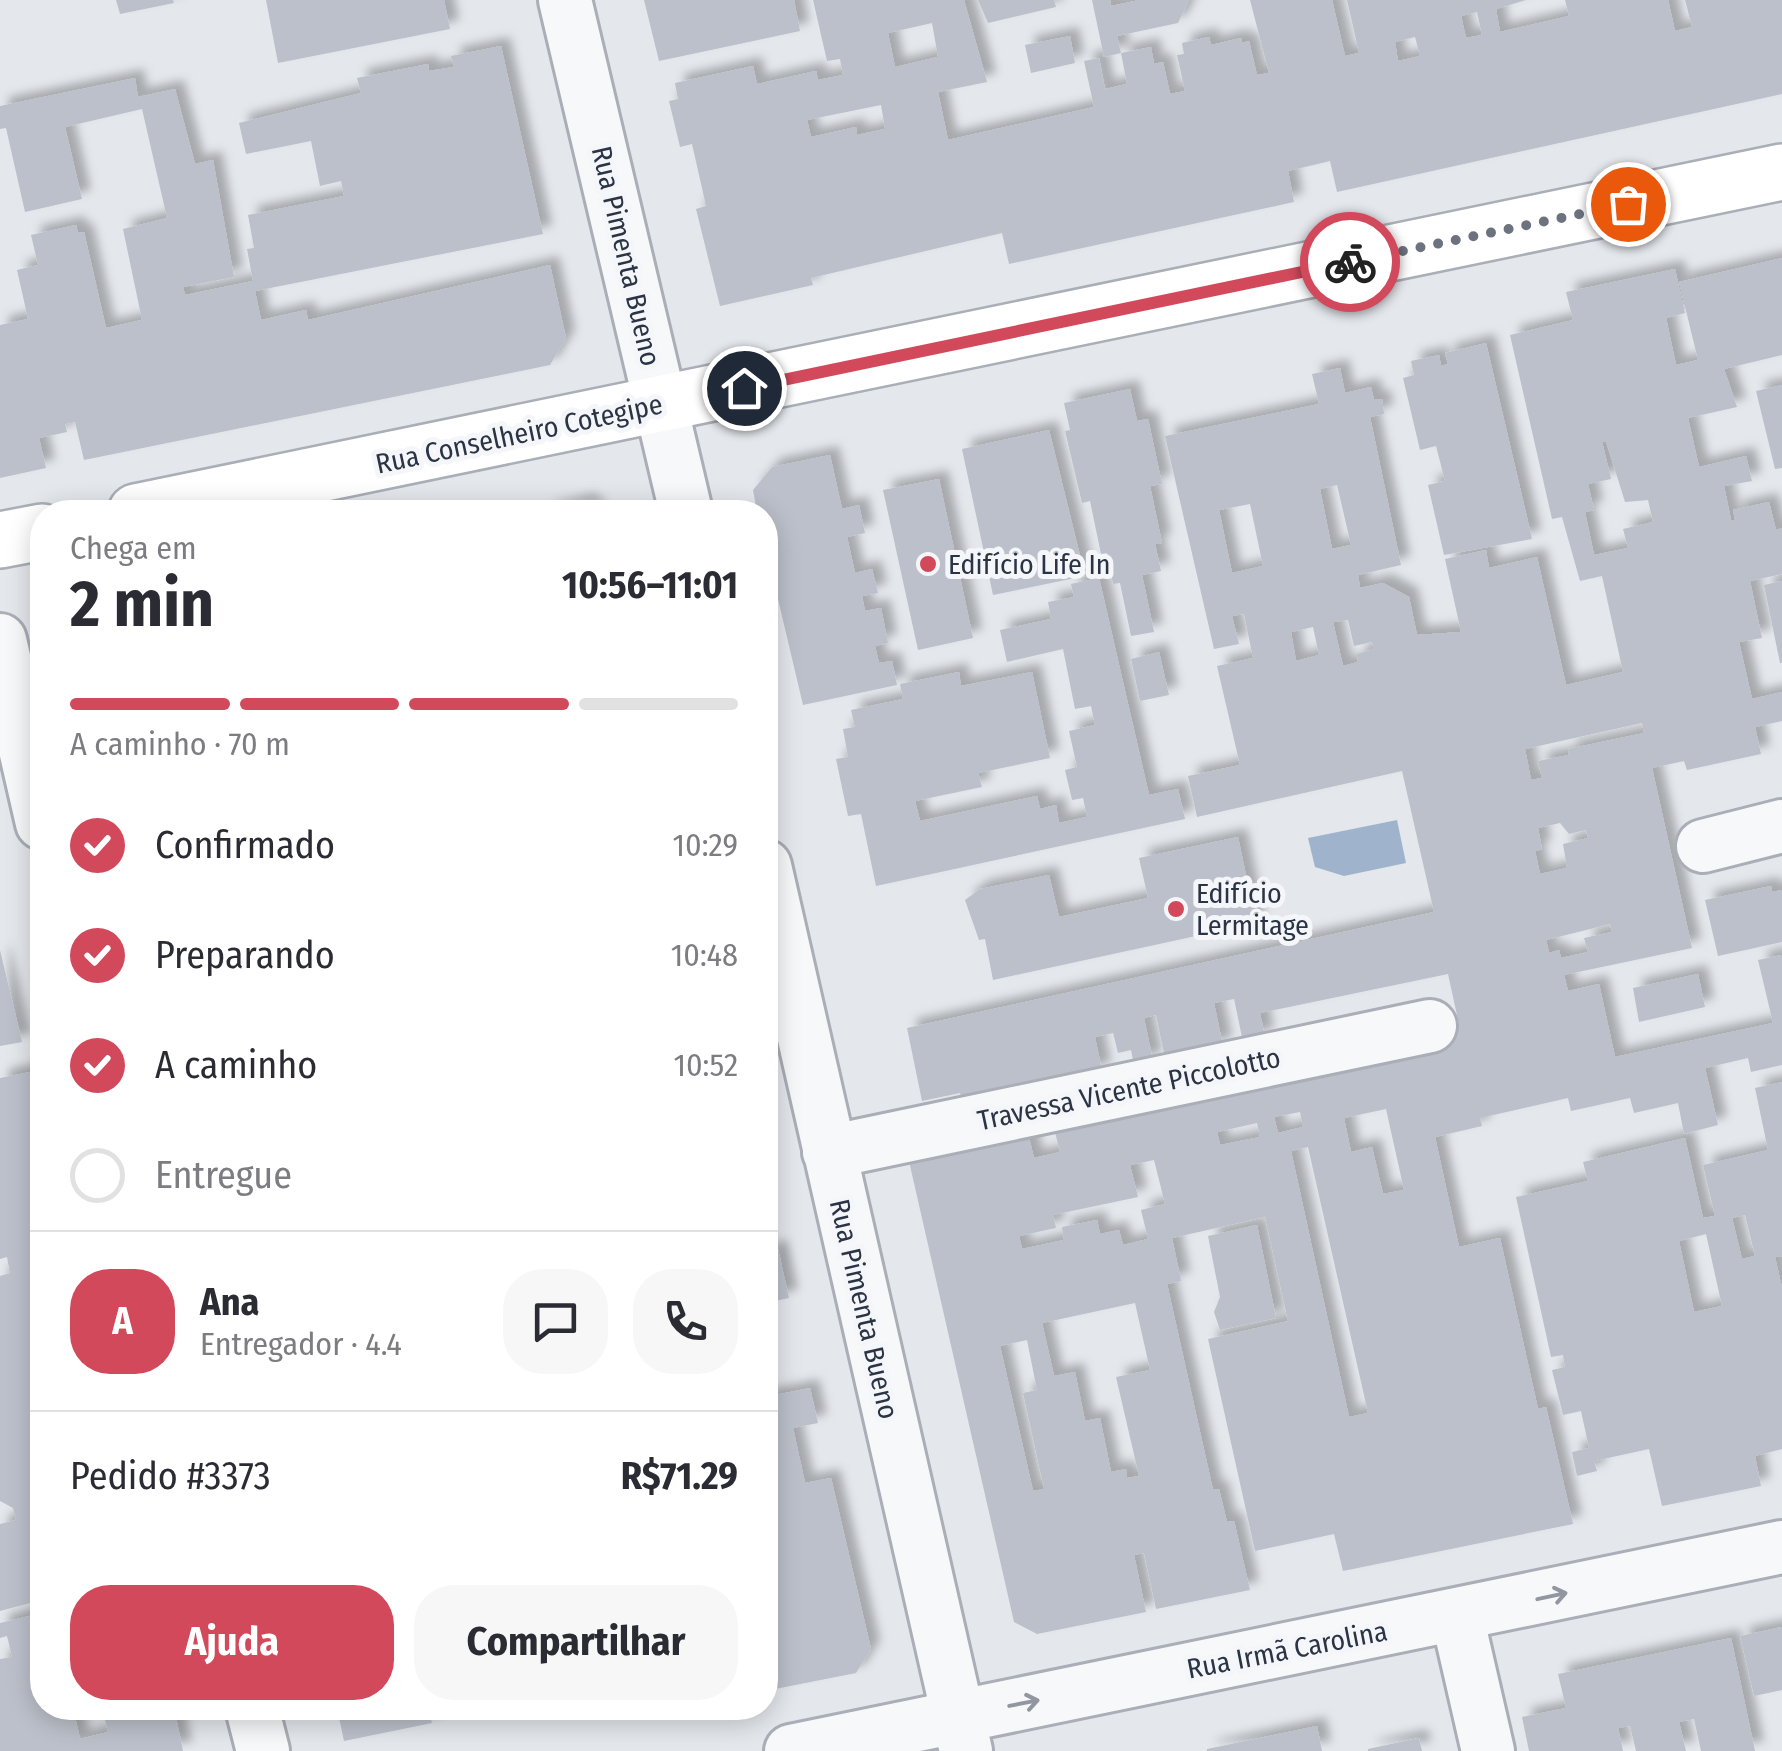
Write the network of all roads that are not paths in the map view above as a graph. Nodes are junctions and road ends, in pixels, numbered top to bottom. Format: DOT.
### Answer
graph roads {
  1 [pos="566,0"];
  2 [pos="1782,172"];
  3 [pos="662,405"];
  4 [pos="195,500"];
  5 [pos="683,500"];
  6 [pos="30,534"];
  7 [pos="0,540"];
  8 [pos="0,640"];
  9 [pos="30,771"];
  10 [pos="1782,826"];
  11 [pos="1703,846"];
  12 [pos="778,924"];
  13 [pos="1430,1026"];
  14 [pos="829,1152"];
  15 [pos="1782,1547"];
  16 [pos="1457,1616"];
  17 [pos="255,1720"];
  18 [pos="962,1734"];
  19 [pos="262,1751"];
  20 [pos="791,1751"];
  21 [pos="1488,1751"];
  1 -- 3 [label="street, Rua Pimenta Bueno"];
  2 -- 3 [label="street, Rua Conselheiro Cotegipe"];
  3 -- 4 [label="street, Rua Conselheiro Cotegipe"];
  3 -- 5 [label="street, Rua Pimenta Bueno"];
  6 -- 7 [label="street"];
  8 -- 9 [label="street"];
  10 -- 11 [label="street"];
  12 -- 14 [label="street, Rua Pimenta Bueno"];
  13 -- 14 [label="street, Travessa Vicente Piccolotto"];
  14 -- 18 [label="street, Rua Pimenta Bueno"];
  16 -- 15 [label="street, Rua Irmã Carolina, one-way"];
  18 -- 16 [label="street, Rua Irmã Carolina, one-way"];
  16 -- 21 [label="street"];
  17 -- 19 [label="street"];
  18 -- 20 [label="street, Rua Irmã Carolina"];
}
